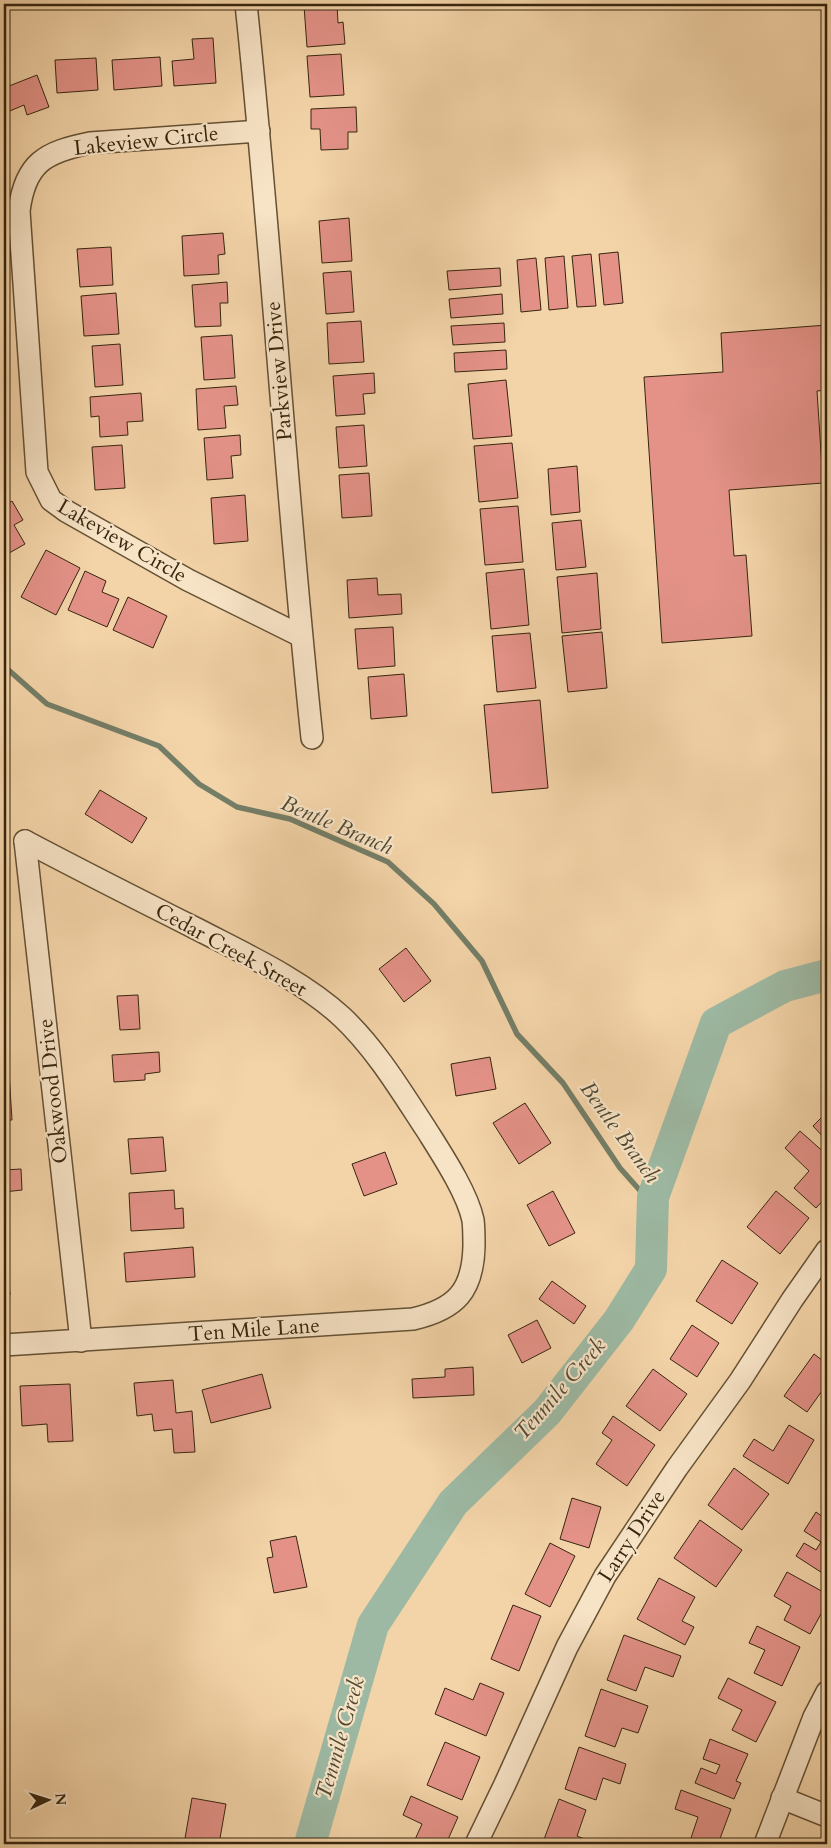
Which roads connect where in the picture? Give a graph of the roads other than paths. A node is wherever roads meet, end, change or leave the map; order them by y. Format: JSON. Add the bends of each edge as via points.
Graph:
{"nodes":[{"id":1,"x":246,"y":4,"type":"edge"},
{"id":2,"x":259,"y":131,"type":"junction"},
{"id":3,"x":301,"y":636,"type":"junction"},
{"id":4,"x":312,"y":738,"type":"dead end"},
{"id":5,"x":25,"y":841,"type":"joint"},
{"id":6,"x":827,"y":1250,"type":"edge"},
{"id":7,"x":474,"y":1261,"type":"joint"},
{"id":8,"x":81,"y":1341,"type":"junction"},
{"id":9,"x":4,"y":1345,"type":"edge"},
{"id":10,"x":827,"y":1692,"type":"edge"},
{"id":11,"x":782,"y":1798,"type":"junction"},
{"id":12,"x":827,"y":1816,"type":"edge"},
{"id":13,"x":476,"y":1844,"type":"edge"},
{"id":14,"x":765,"y":1844,"type":"edge"}],
"edges":[{"from":1,"to":2,"type":"street","name":"Parkview Drive"},
{"from":2,"to":3,"type":"street","name":"Parkview Drive"},
{"from":2,"to":3,"type":"street","name":"Lakeview Circle","via":[[90,143],[52,154],[28,176],[21,192],[19,211],[37,472],[51,500],[66,511],[188,580]]},
{"from":3,"to":4,"type":"street","name":"Parkview Drive"},
{"from":5,"to":7,"type":"street","name":"Cedar Creek Street","via":[[252,957],[293,981],[342,1017],[399,1088],[443,1155],[473,1220]]},
{"from":5,"to":8,"type":"street","name":"Oakwood Drive"},
{"from":6,"to":13,"type":"street","name":"Larry Drive","via":[[605,1576],[567,1647]]},
{"from":7,"to":8,"type":"street","name":"Ten Mile Lane","via":[[466,1287],[453,1302],[434,1314],[413,1319]]},
{"from":8,"to":9,"type":"street","name":"Ten Mile Lane"},
{"from":10,"to":11,"type":"street"},
{"from":11,"to":12,"type":"street"},
{"from":11,"to":14,"type":"street"}]}
